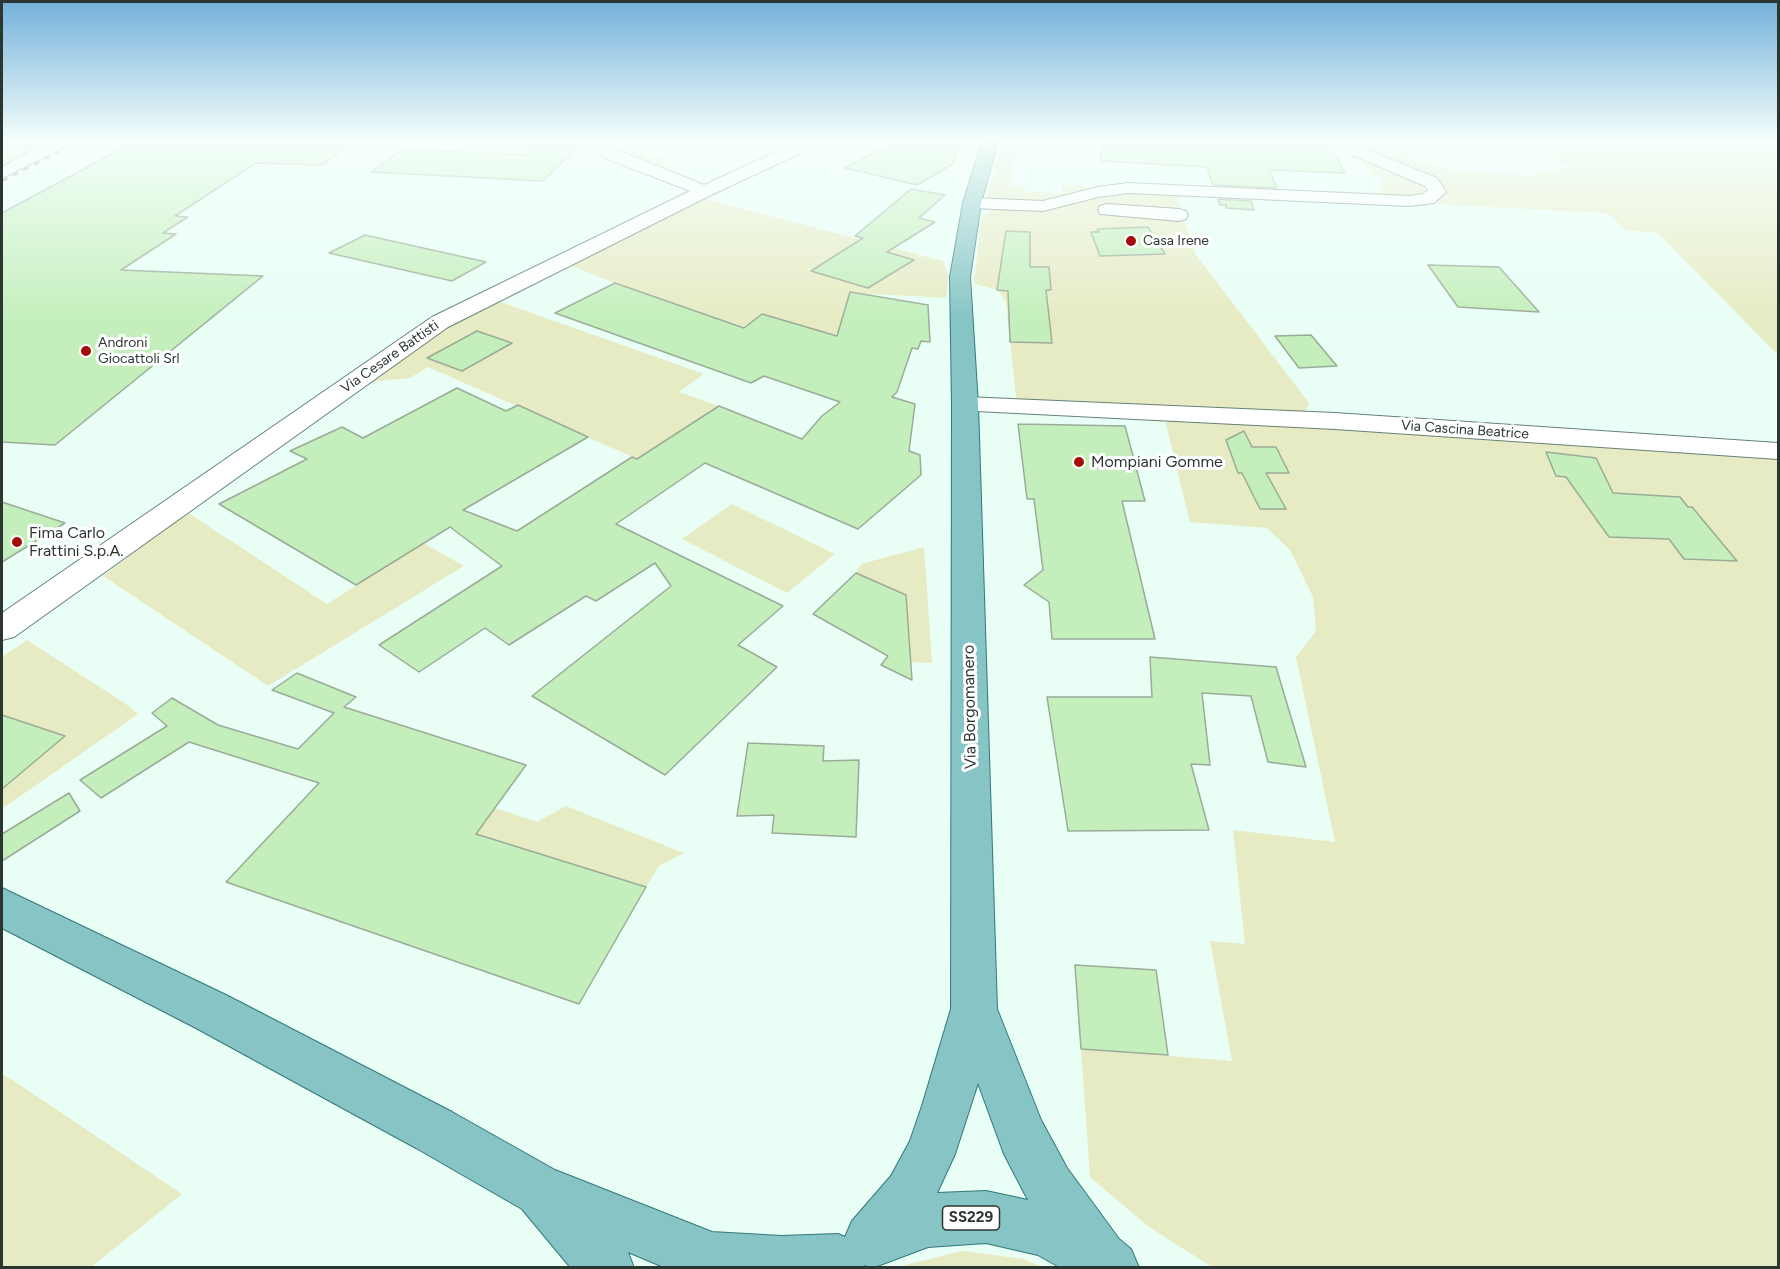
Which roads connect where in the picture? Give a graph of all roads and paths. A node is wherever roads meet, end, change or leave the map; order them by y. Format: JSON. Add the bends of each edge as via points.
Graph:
{"nodes":[{"id":1,"x":684,"y":201,"type":"edge"},
{"id":2,"x":1011,"y":201,"type":"edge"},
{"id":3,"x":1063,"y":201,"type":"edge"},
{"id":4,"x":972,"y":203,"type":"joint"},
{"id":5,"x":1007,"y":204,"type":"junction"},
{"id":6,"x":1043,"y":206,"type":"junction"},
{"id":7,"x":1179,"y":215,"type":"dead end"},
{"id":8,"x":965,"y":405,"type":"junction"},
{"id":9,"x":1779,"y":451,"type":"edge"},
{"id":10,"x":2,"y":628,"type":"edge"},
{"id":11,"x":2,"y":908,"type":"edge"},
{"id":12,"x":974,"y":1009,"type":"junction"},
{"id":13,"x":539,"y":1190,"type":"junction"},
{"id":14,"x":847,"y":1256,"type":"edge"},
{"id":15,"x":1107,"y":1264,"type":"edge"},
{"id":16,"x":607,"y":1268,"type":"edge"}],
"edges":[{"from":1,"to":10,"type":"street","name":"Via Cesare Battisti","via":[[440,322]]},
{"from":2,"to":5,"type":"street"},
{"from":3,"to":6,"type":"street"},
{"from":4,"to":5,"type":"street"},
{"from":4,"to":8,"type":"main road","name":"Via Borgomanero","number":"SS229","via":[[960,277]]},
{"from":5,"to":6,"type":"street"},
{"from":6,"to":7,"type":"street"},
{"from":8,"to":9,"type":"street","name":"Via Cascina Beatrice","via":[[1335,421]]},
{"from":8,"to":12,"type":"main road","name":"Via Borgomanero","number":"SS229"},
{"from":11,"to":13,"type":"main road","via":[[212,1012]]},
{"from":12,"to":14,"type":"main road","name":"Via Borgomanero","number":"SS229","via":[[930,1154],[909,1194]]},
{"from":12,"to":15,"type":"main road","name":"Via Borgomanero","number":"SS229","via":[[1022,1137],[1049,1186]]},
{"from":13,"to":14,"type":"main road","via":[[712,1259],[781,1263]]},
{"from":13,"to":16,"type":"main road"},
{"from":14,"to":15,"type":"main road","number":"SS229","via":[[928,1220],[986,1217],[1045,1230]]}]}
